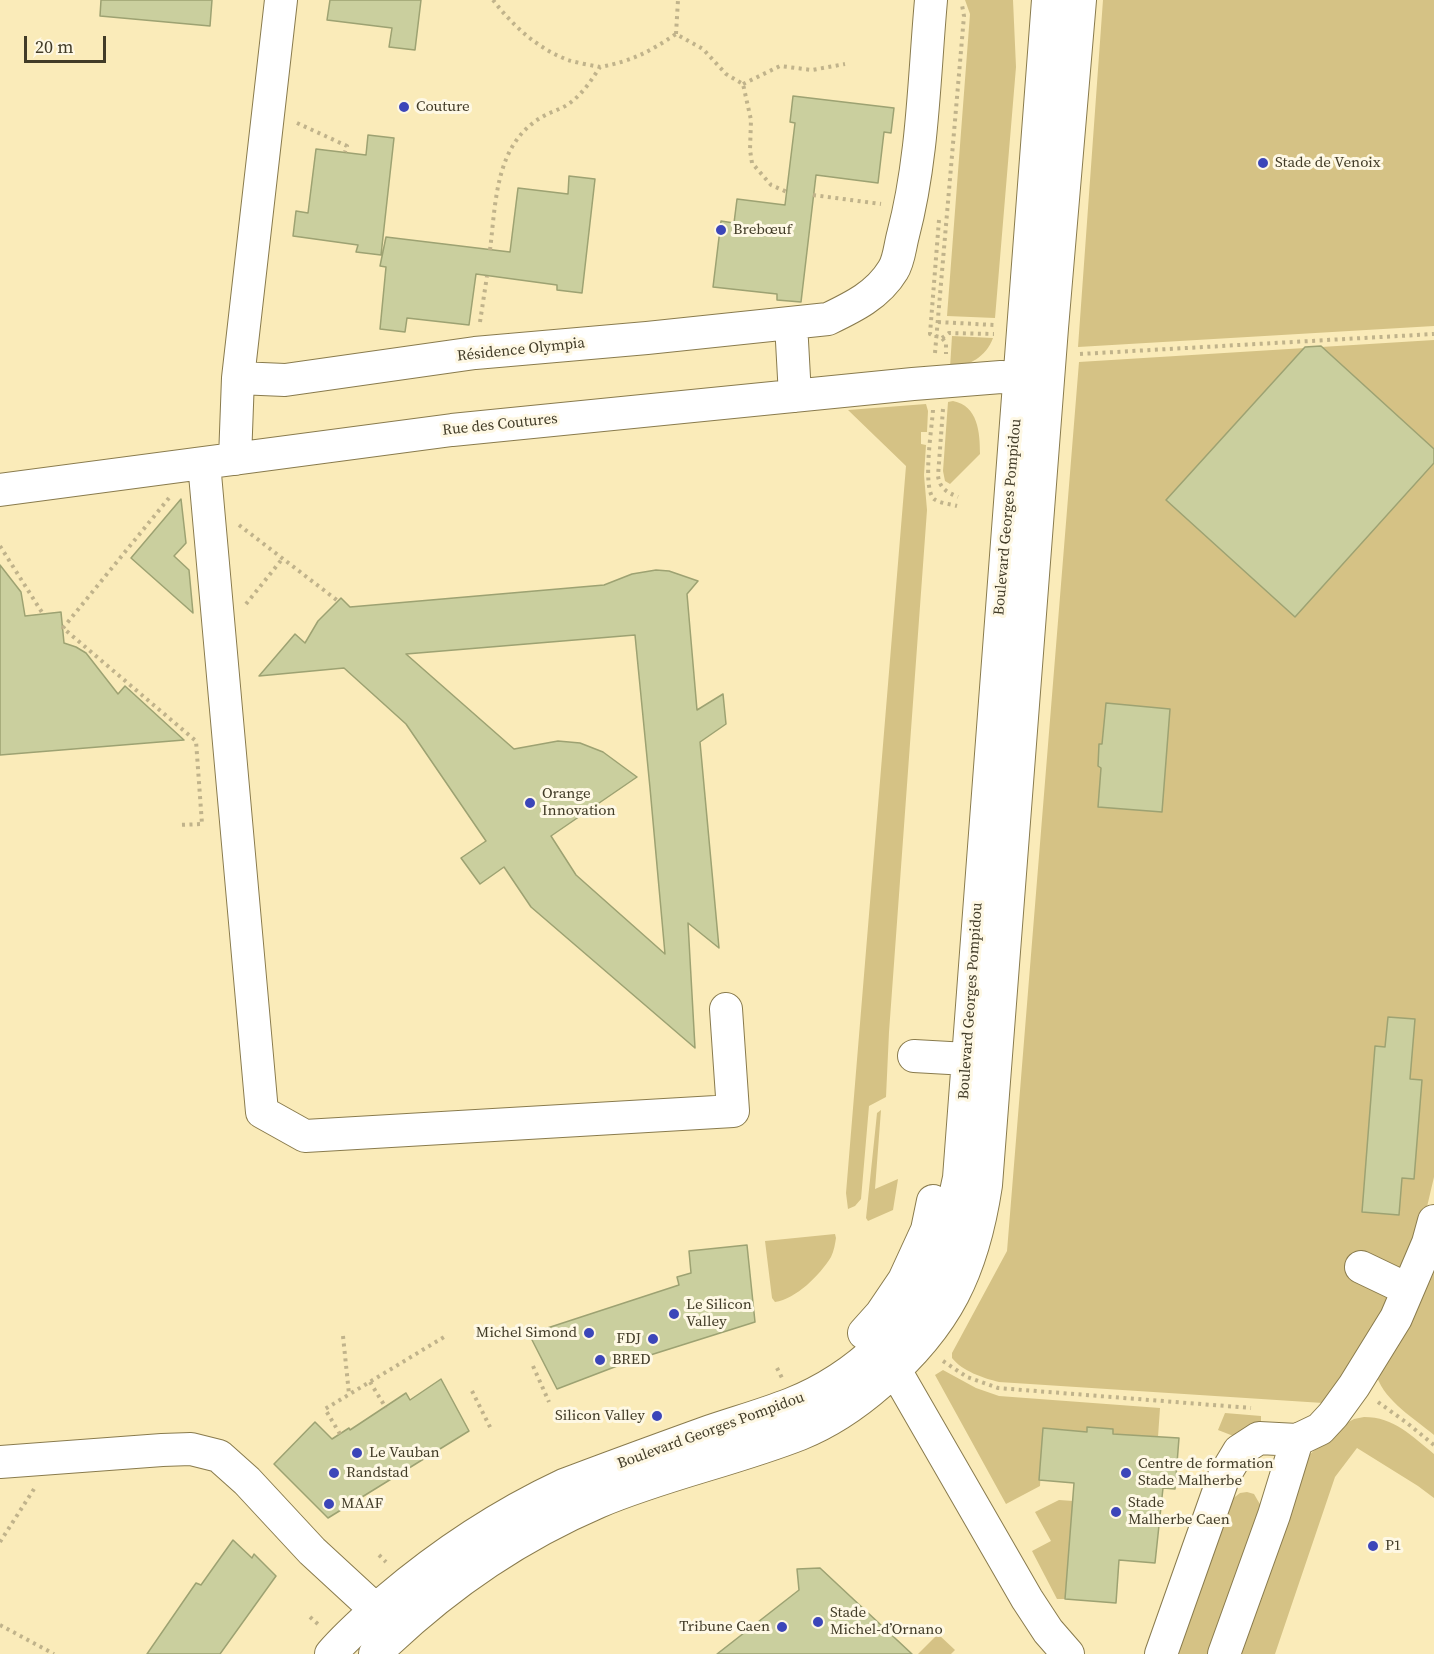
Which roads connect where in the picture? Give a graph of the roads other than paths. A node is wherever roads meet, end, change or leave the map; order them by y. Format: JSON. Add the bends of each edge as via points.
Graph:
{"nodes":[{"id":1,"x":280,"y":0,"type":"edge"},
{"id":2,"x":931,"y":0,"type":"edge"},
{"id":3,"x":1031,"y":0,"type":"edge"},
{"id":4,"x":1048,"y":0,"type":"edge"},
{"id":5,"x":1080,"y":0,"type":"edge"},
{"id":6,"x":791,"y":323,"type":"junction"},
{"id":7,"x":238,"y":378,"type":"junction"},
{"id":8,"x":1023,"y":378,"type":"junction"},
{"id":9,"x":795,"y":396,"type":"junction"},
{"id":10,"x":235,"y":459,"type":"junction"},
{"id":11,"x":204,"y":463,"type":"junction"},
{"id":12,"x":0,"y":490,"type":"edge"},
{"id":13,"x":726,"y":1009,"type":"dead end"},
{"id":14,"x":914,"y":1056,"type":"dead end"},
{"id":15,"x":957,"y":1059,"type":"junction"},
{"id":16,"x":1434,"y":1221,"type":"edge"},
{"id":17,"x":1361,"y":1267,"type":"dead end"},
{"id":18,"x":1407,"y":1289,"type":"junction"},
{"id":19,"x":878,"y":1352,"type":"junction"},
{"id":20,"x":1297,"y":1440,"type":"junction"},
{"id":21,"x":0,"y":1462,"type":"edge"},
{"id":22,"x":370,"y":1604,"type":"junction"},
{"id":23,"x":320,"y":1645,"type":"edge"},
{"id":24,"x":375,"y":1654,"type":"edge"},
{"id":25,"x":1068,"y":1654,"type":"edge"},
{"id":26,"x":1161,"y":1654,"type":"edge"},
{"id":27,"x":1224,"y":1654,"type":"edge"}],
"edges":[{"from":1,"to":7,"type":"street"},
{"from":2,"to":6,"type":"street","name":"Résidence Olympia","via":[[910,208],[894,268],[870,296],[851,308],[828,319]]},
{"from":3,"to":8,"type":"street","name":"Boulevard Georges Pompidou"},
{"from":4,"to":8,"type":"street","name":"Boulevard Georges Pompidou"},
{"from":5,"to":8,"type":"street"},
{"from":6,"to":7,"type":"street","name":"Résidence Olympia","via":[[475,354],[285,380]]},
{"from":6,"to":9,"type":"street"},
{"from":7,"to":10,"type":"street"},
{"from":8,"to":9,"type":"street","name":"Rue des Coutures"},
{"from":8,"to":15,"type":"street","name":"Boulevard Georges Pompidou"},
{"from":8,"to":19,"type":"street","via":[[986,1185],[981,1224],[957,1287],[920,1345]]},
{"from":9,"to":10,"type":"street","name":"Rue des Coutures","via":[[452,430]]},
{"from":10,"to":11,"type":"street","name":"Rue des Coutures"},
{"from":11,"to":12,"type":"street","name":"Rue des Coutures"},
{"from":11,"to":13,"type":"street","via":[[262,1112],[305,1136],[733,1111]]},
{"from":14,"to":15,"type":"street"},
{"from":15,"to":19,"type":"street","name":"Boulevard Georges Pompidou","via":[[927,1230],[904,1280],[881,1314]]},
{"from":16,"to":18,"type":"street"},
{"from":17,"to":18,"type":"street"},
{"from":18,"to":20,"type":"street","via":[[1396,1317],[1333,1415],[1320,1429]]},
{"from":19,"to":22,"type":"street","name":"Boulevard Georges Pompidou","via":[[830,1361],[786,1388],[699,1415],[543,1473],[454,1524],[419,1550]]},
{"from":19,"to":24,"type":"street","via":[[850,1408],[802,1433],[621,1494],[520,1540],[461,1579]]},
{"from":19,"to":25,"type":"street","via":[[1027,1599]]},
{"from":20,"to":26,"type":"street","via":[[1259,1438],[1239,1451],[1224,1476]]},
{"from":20,"to":27,"type":"street"},
{"from":21,"to":22,"type":"street","via":[[191,1449],[219,1456]]},
{"from":22,"to":23,"type":"street","name":"Boulevard Georges Pompidou"}]}
